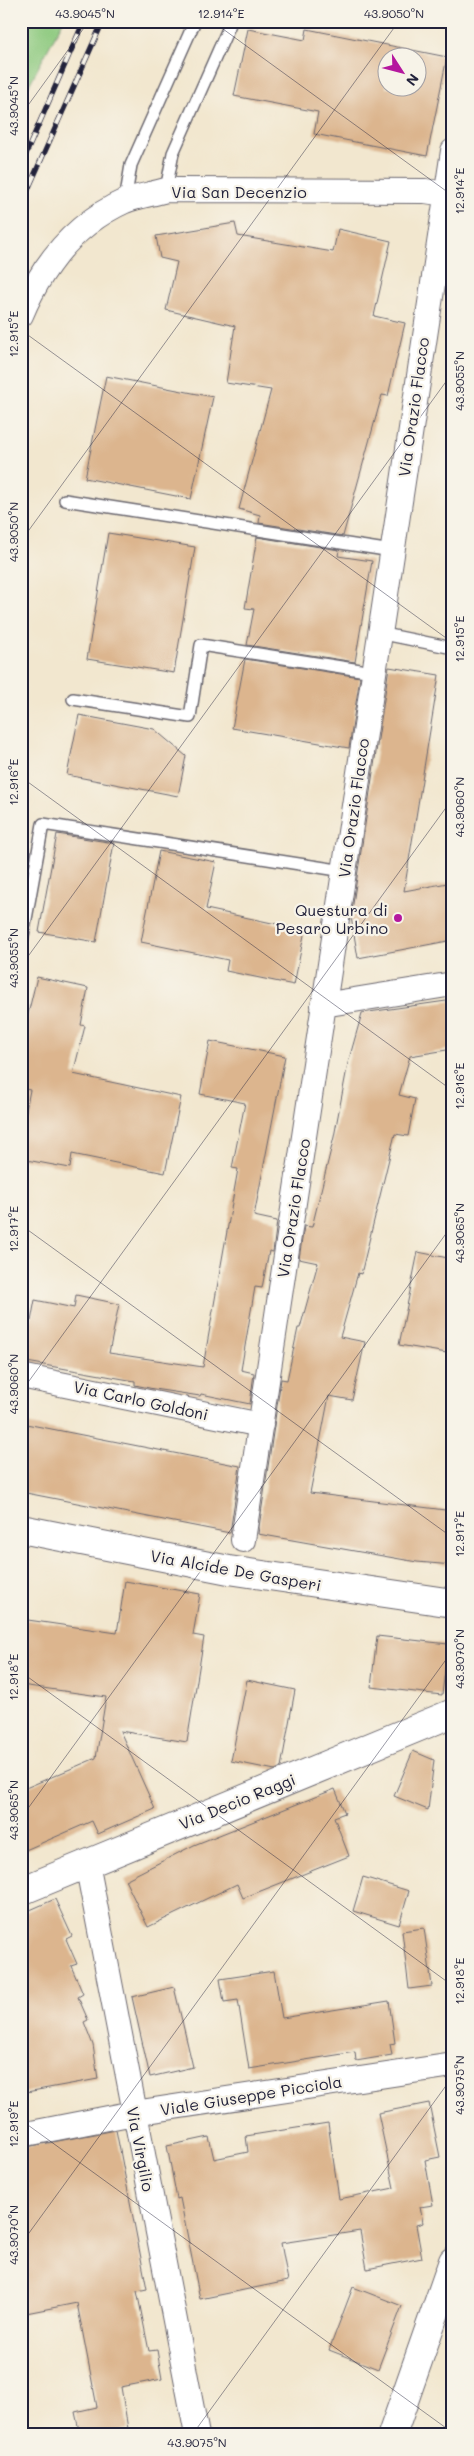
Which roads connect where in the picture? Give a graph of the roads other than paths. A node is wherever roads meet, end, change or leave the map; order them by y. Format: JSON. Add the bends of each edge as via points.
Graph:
{"nodes":[{"id":1,"x":195,"y":21,"type":"edge"},
{"id":2,"x":231,"y":22,"type":"edge"},
{"id":3,"x":453,"y":151,"type":"edge"},
{"id":4,"x":166,"y":190,"type":"junction"},
{"id":5,"x":449,"y":194,"type":"edge"},
{"id":6,"x":126,"y":201,"type":"junction"},
{"id":7,"x":21,"y":315,"type":"edge"},
{"id":8,"x":65,"y":500,"type":"dead end"},
{"id":9,"x":392,"y":551,"type":"junction"},
{"id":10,"x":379,"y":633,"type":"junction"},
{"id":11,"x":453,"y":648,"type":"edge"},
{"id":12,"x":373,"y":672,"type":"junction"},
{"id":13,"x":73,"y":699,"type":"dead end"},
{"id":14,"x":344,"y":871,"type":"junction"},
{"id":15,"x":21,"y":947,"type":"edge"},
{"id":16,"x":453,"y":984,"type":"edge"},
{"id":17,"x":323,"y":1005,"type":"junction"},
{"id":18,"x":21,"y":1376,"type":"edge"},
{"id":19,"x":260,"y":1425,"type":"junction"},
{"id":20,"x":21,"y":1529,"type":"edge"},
{"id":21,"x":243,"y":1540,"type":"dead end"},
{"id":22,"x":453,"y":1603,"type":"edge"},
{"id":23,"x":453,"y":1713,"type":"edge"},
{"id":24,"x":87,"y":1862,"type":"junction"},
{"id":25,"x":21,"y":1891,"type":"edge"},
{"id":26,"x":453,"y":2065,"type":"edge"},
{"id":27,"x":134,"y":2113,"type":"junction"},
{"id":28,"x":21,"y":2135,"type":"edge"},
{"id":29,"x":453,"y":2261,"type":"edge"},
{"id":30,"x":197,"y":2435,"type":"edge"},
{"id":31,"x":392,"y":2435,"type":"edge"}],
"edges":[{"from":1,"to":6,"type":"lane","via":[[131,165]]},
{"from":2,"to":4,"type":"lane","via":[[173,153]]},
{"from":3,"to":5,"type":"street","name":"Via Orazio Flacco"},
{"from":4,"to":5,"type":"street","name":"Via San Decenzio","via":[[425,191]]},
{"from":4,"to":6,"type":"street","name":"Via San Decenzio"},
{"from":5,"to":9,"type":"street","name":"Via Orazio Flacco"},
{"from":6,"to":7,"type":"street","name":"Via San Decenzio","via":[[84,226],[53,256]]},
{"from":8,"to":9,"type":"lane"},
{"from":9,"to":10,"type":"street","name":"Via Orazio Flacco"},
{"from":10,"to":11,"type":"lane"},
{"from":10,"to":12,"type":"street","name":"Via Orazio Flacco"},
{"from":12,"to":13,"type":"lane","via":[[202,645],[190,717]]},
{"from":12,"to":14,"type":"street","name":"Via Orazio Flacco"},
{"from":14,"to":15,"type":"lane","via":[[43,824]]},
{"from":14,"to":17,"type":"street","name":"Via Orazio Flacco"},
{"from":16,"to":17,"type":"street"},
{"from":17,"to":19,"type":"street","name":"Via Orazio Flacco"},
{"from":18,"to":19,"type":"street","name":"Via Carlo Goldoni"},
{"from":19,"to":21,"type":"street","name":"Via Orazio Flacco"},
{"from":20,"to":22,"type":"street","name":"Via Alcide De Gasperi","via":[[229,1570]]},
{"from":23,"to":24,"type":"street","name":"Via Decio Raggi"},
{"from":24,"to":25,"type":"street","name":"Via Decio Raggi"},
{"from":24,"to":27,"type":"street","name":"Via Virgilio"},
{"from":26,"to":27,"type":"street","name":"Viale Giuseppe Picciola"},
{"from":27,"to":28,"type":"street","name":"Viale Giuseppe Picciola"},
{"from":27,"to":30,"type":"street","name":"Via Virgilio"},
{"from":29,"to":31,"type":"street"}]}
